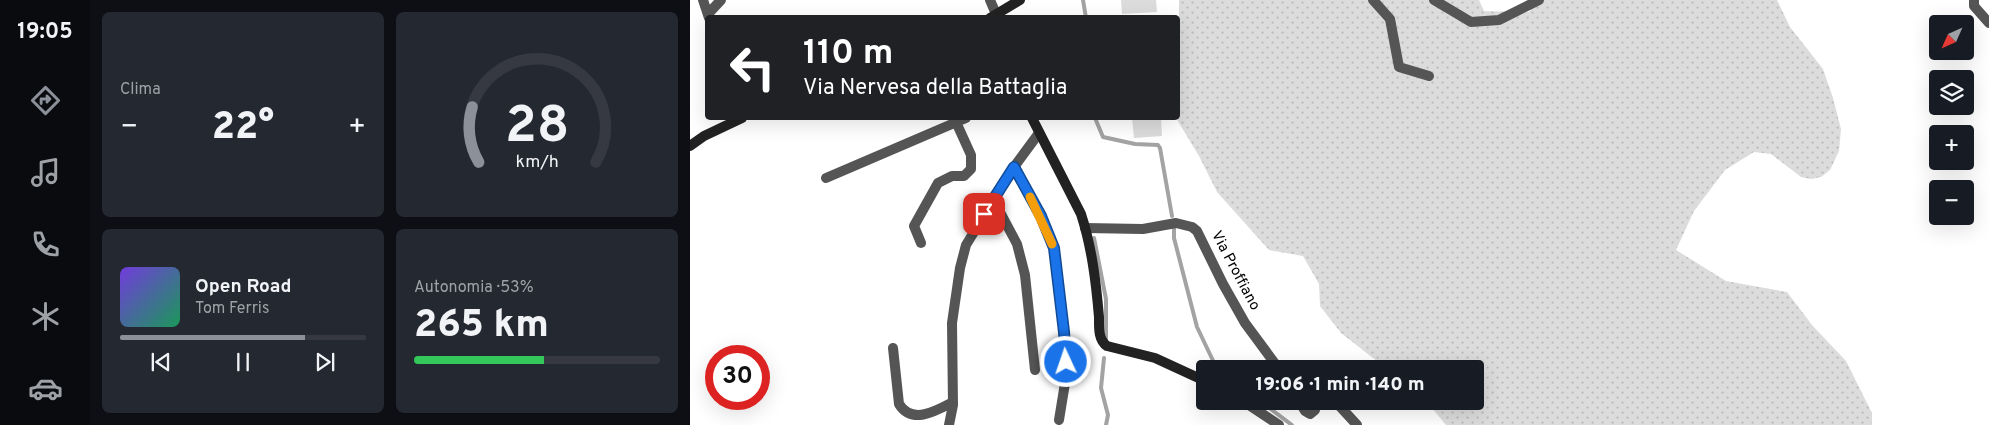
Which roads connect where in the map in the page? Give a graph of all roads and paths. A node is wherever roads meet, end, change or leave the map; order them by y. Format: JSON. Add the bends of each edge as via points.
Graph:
{"nodes":[{"id":1,"x":702,"y":0,"type":"edge"},
{"id":2,"x":721,"y":0,"type":"edge"},
{"id":3,"x":990,"y":0,"type":"edge"},
{"id":4,"x":1020,"y":0,"type":"edge"},
{"id":5,"x":1373,"y":0,"type":"edge"},
{"id":6,"x":1434,"y":0,"type":"edge"},
{"id":7,"x":1539,"y":0,"type":"edge"},
{"id":8,"x":1974,"y":0,"type":"edge"},
{"id":9,"x":709,"y":15,"type":"edge"},
{"id":10,"x":710,"y":15,"type":"edge"},
{"id":11,"x":993,"y":15,"type":"edge"},
{"id":12,"x":995,"y":15,"type":"edge"},
{"id":13,"x":1989,"y":23,"type":"edge"},
{"id":14,"x":1429,"y":76,"type":"dead end"},
{"id":15,"x":738,"y":120,"type":"edge"},
{"id":16,"x":961,"y":120,"type":"edge"},
{"id":17,"x":1033,"y":120,"type":"edge"},
{"id":18,"x":956,"y":122,"type":"junction"},
{"id":19,"x":1039,"y":133,"type":"junction"},
{"id":20,"x":690,"y":146,"type":"edge"},
{"id":21,"x":1014,"y":167,"type":"junction"},
{"id":22,"x":826,"y":178,"type":"dead end"},
{"id":23,"x":993,"y":199,"type":"junction"},
{"id":24,"x":1086,"y":228,"type":"junction"},
{"id":25,"x":920,"y":243,"type":"dead end"},
{"id":26,"x":893,"y":348,"type":"dead end"},
{"id":27,"x":1272,"y":360,"type":"edge"},
{"id":28,"x":1035,"y":370,"type":"dead end"},
{"id":29,"x":1196,"y":377,"type":"edge"},
{"id":30,"x":953,"y":402,"type":"junction"},
{"id":31,"x":1256,"y":410,"type":"edge"},
{"id":32,"x":1304,"y":410,"type":"edge"},
{"id":33,"x":1315,"y":410,"type":"edge"},
{"id":34,"x":1344,"y":410,"type":"edge"},
{"id":35,"x":1059,"y":420,"type":"dead end"},
{"id":36,"x":949,"y":425,"type":"edge"},
{"id":37,"x":1279,"y":425,"type":"edge"},
{"id":38,"x":1357,"y":425,"type":"edge"}],
"edges":[{"from":1,"to":9,"type":"street"},
{"from":2,"to":10,"type":"street"},
{"from":3,"to":11,"type":"street"},
{"from":4,"to":12,"type":"street"},
{"from":5,"to":14,"type":"street","via":[[1390,19],[1399,67]]},
{"from":6,"to":7,"type":"street","via":[[1471,22],[1500,20]]},
{"from":8,"to":13,"type":"street","via":[[1974,6]]},
{"from":15,"to":20,"type":"street"},
{"from":16,"to":18,"type":"street"},
{"from":17,"to":19,"type":"street"},
{"from":18,"to":22,"type":"street"},
{"from":18,"to":25,"type":"street","via":[[971,155],[971,169],[964,176],[952,176],[938,183],[914,226]]},
{"from":19,"to":21,"type":"street"},
{"from":19,"to":24,"type":"street"},
{"from":21,"to":23,"type":"street"},
{"from":21,"to":35,"type":"street","via":[[1041,216],[1054,248],[1066,377]]},
{"from":23,"to":28,"type":"street","via":[[1017,244],[1025,276]]},
{"from":23,"to":30,"type":"street","via":[[966,245],[960,268],[952,323]]},
{"from":24,"to":27,"type":"street","name":"Via Proffiano","via":[[1143,228],[1176,223],[1192,227],[1245,323]]},
{"from":24,"to":29,"type":"street","via":[[1096,278],[1100,335],[1104,344],[1155,358]]},
{"from":26,"to":30,"type":"street","via":[[899,404],[903,410],[918,416]]},
{"from":30,"to":36,"type":"street"},
{"from":31,"to":37,"type":"street"},
{"from":32,"to":33,"type":"street","via":[[1310,414]]},
{"from":34,"to":38,"type":"street"}]}
